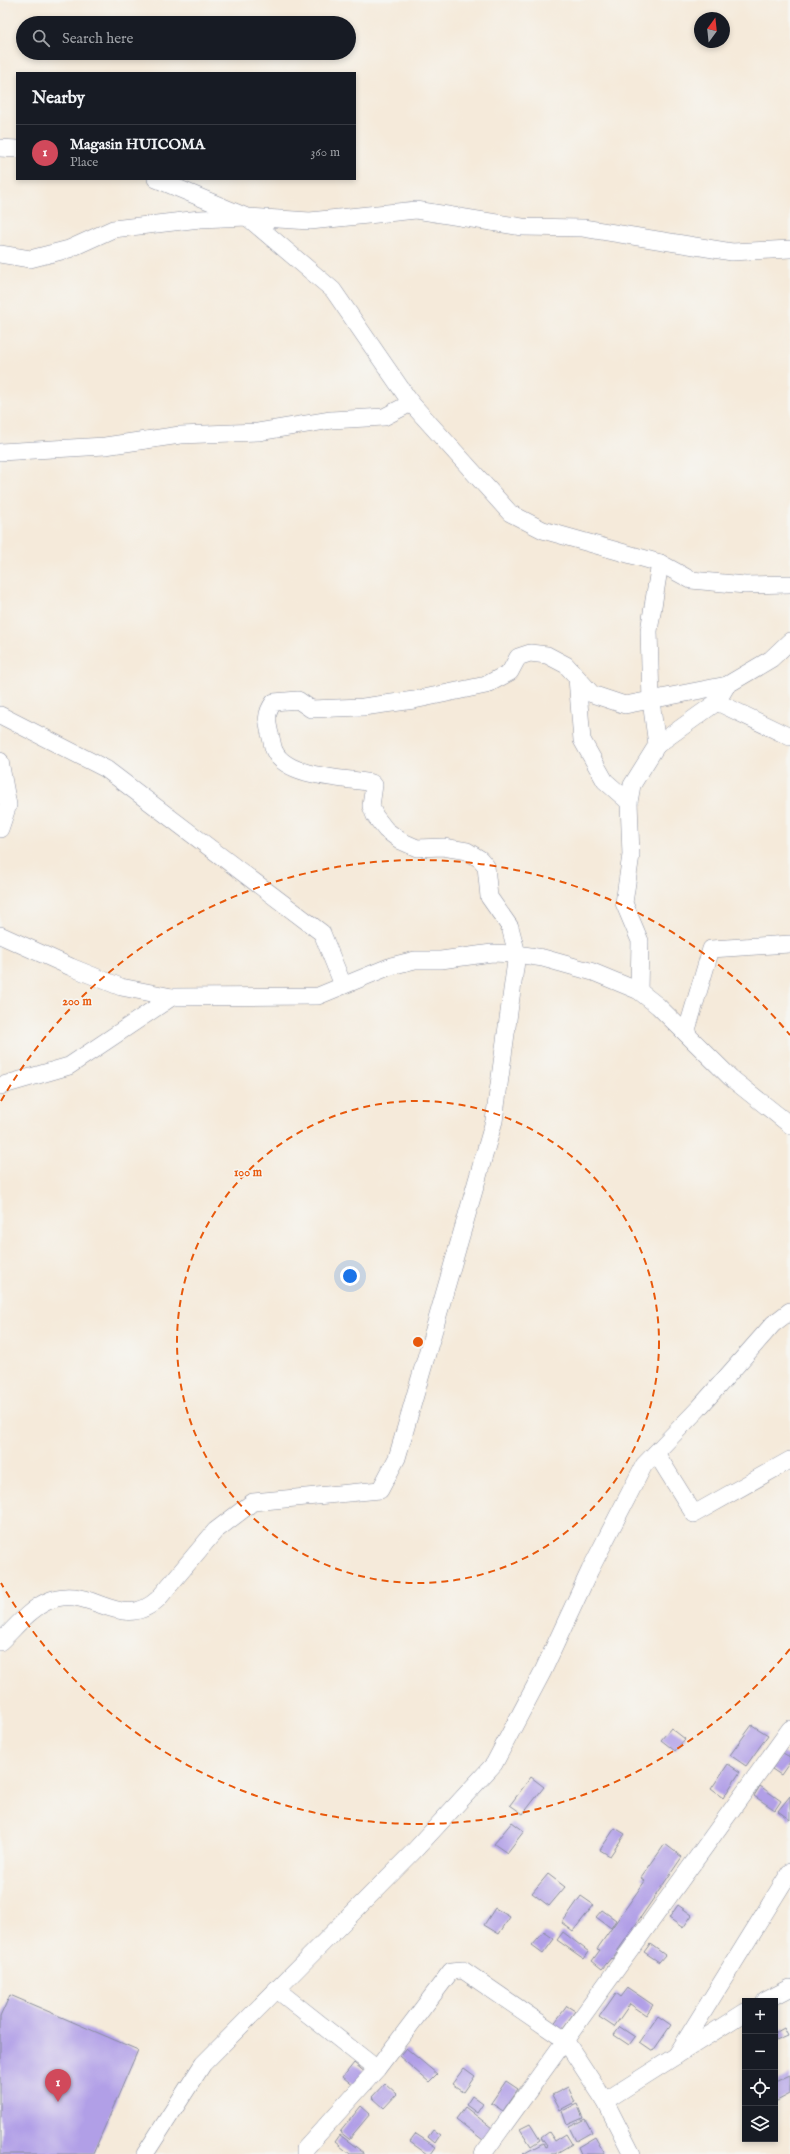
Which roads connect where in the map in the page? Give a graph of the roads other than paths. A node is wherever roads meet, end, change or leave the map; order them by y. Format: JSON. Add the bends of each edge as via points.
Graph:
{"nodes":[{"id":1,"x":0,"y":148,"type":"edge"},
{"id":2,"x":16,"y":149,"type":"edge"},
{"id":3,"x":158,"y":180,"type":"edge"},
{"id":4,"x":247,"y":217,"type":"junction"},
{"id":5,"x":790,"y":249,"type":"edge"},
{"id":6,"x":0,"y":254,"type":"edge"},
{"id":7,"x":411,"y":403,"type":"junction"},
{"id":8,"x":0,"y":452,"type":"edge"},
{"id":9,"x":660,"y":562,"type":"junction"},
{"id":10,"x":790,"y":584,"type":"edge"},
{"id":11,"x":790,"y":640,"type":"edge"},
{"id":12,"x":577,"y":678,"type":"junction"},
{"id":13,"x":727,"y":685,"type":"junction"},
{"id":14,"x":651,"y":701,"type":"junction"},
{"id":15,"x":717,"y":702,"type":"junction"},
{"id":16,"x":0,"y":715,"type":"edge"},
{"id":17,"x":790,"y":737,"type":"edge"},
{"id":18,"x":657,"y":745,"type":"junction"},
{"id":19,"x":0,"y":761,"type":"edge"},
{"id":20,"x":629,"y":802,"type":"junction"},
{"id":21,"x":0,"y":829,"type":"edge"},
{"id":22,"x":0,"y":935,"type":"edge"},
{"id":23,"x":790,"y":944,"type":"edge"},
{"id":24,"x":517,"y":954,"type":"junction"},
{"id":25,"x":343,"y":985,"type":"junction"},
{"id":26,"x":639,"y":991,"type":"junction"},
{"id":27,"x":172,"y":997,"type":"junction"},
{"id":28,"x":686,"y":1033,"type":"junction"},
{"id":29,"x":0,"y":1086,"type":"edge"},
{"id":30,"x":790,"y":1125,"type":"edge"},
{"id":31,"x":790,"y":1311,"type":"edge"},
{"id":32,"x":656,"y":1453,"type":"junction"},
{"id":33,"x":790,"y":1460,"type":"edge"},
{"id":34,"x":0,"y":1642,"type":"edge"},
{"id":35,"x":790,"y":1729,"type":"edge"},
{"id":36,"x":790,"y":1872,"type":"edge"},
{"id":37,"x":790,"y":1988,"type":"edge"},
{"id":38,"x":276,"y":1989,"type":"junction"},
{"id":39,"x":770,"y":1998,"type":"edge"},
{"id":40,"x":742,"y":2014,"type":"edge"},
{"id":41,"x":565,"y":2040,"type":"junction"},
{"id":42,"x":676,"y":2056,"type":"junction"},
{"id":43,"x":377,"y":2069,"type":"junction"},
{"id":44,"x":605,"y":2101,"type":"junction"},
{"id":45,"x":145,"y":2154,"type":"edge"},
{"id":46,"x":305,"y":2154,"type":"edge"},
{"id":47,"x":483,"y":2154,"type":"edge"},
{"id":48,"x":632,"y":2154,"type":"edge"}],
"edges":[{"from":1,"to":2,"type":"street"},
{"from":3,"to":4,"type":"street"},
{"from":4,"to":5,"type":"street","via":[[310,221],[416,210],[522,227],[583,228],[732,252]]},
{"from":4,"to":6,"type":"street","via":[[200,219],[113,229],[69,249],[30,259]]},
{"from":4,"to":7,"type":"street","via":[[333,290]]},
{"from":7,"to":8,"type":"street","via":[[384,417],[331,420],[258,432],[180,435],[105,446]]},
{"from":7,"to":9,"type":"street","via":[[510,513],[543,530]]},
{"from":9,"to":10,"type":"street","via":[[692,580]]},
{"from":9,"to":14,"type":"street","via":[[649,631]]},
{"from":11,"to":13,"type":"street","via":[[771,659]]},
{"from":12,"to":14,"type":"street","via":[[592,694],[625,705]]},
{"from":12,"to":20,"type":"street","via":[[582,740],[605,781]]},
{"from":12,"to":24,"type":"street","via":[[566,665],[547,655],[530,653],[518,657],[510,672],[486,685],[414,700],[362,707],[311,709],[298,700],[284,700],[274,702],[266,718],[275,753],[286,763],[316,775],[372,783],[374,786],[371,806],[375,816],[386,830],[401,841],[417,848],[443,847],[467,851],[480,859],[486,866],[488,897],[510,927]]},
{"from":13,"to":14,"type":"street"},
{"from":13,"to":15,"type":"street"},
{"from":14,"to":18,"type":"street"},
{"from":15,"to":17,"type":"street"},
{"from":15,"to":18,"type":"street"},
{"from":16,"to":25,"type":"street","via":[[106,769],[316,928],[322,933]]},
{"from":18,"to":20,"type":"street","via":[[632,785]]},
{"from":19,"to":21,"type":"street","via":[[8,805]]},
{"from":20,"to":26,"type":"street","via":[[631,854],[624,903],[640,941]]},
{"from":22,"to":27,"type":"street","via":[[121,986]]},
{"from":23,"to":28,"type":"street","via":[[711,949]]},
{"from":24,"to":25,"type":"street","via":[[492,953],[441,960],[415,960]]},
{"from":24,"to":26,"type":"street","via":[[543,958],[593,972]]},
{"from":24,"to":34,"type":"street","via":[[494,1121],[397,1458],[380,1490],[253,1502],[215,1531],[158,1600],[148,1608],[134,1613],[121,1612],[84,1598],[58,1598],[36,1609]]},
{"from":25,"to":27,"type":"street","via":[[318,996]]},
{"from":26,"to":28,"type":"street"},
{"from":27,"to":29,"type":"street","via":[[69,1066]]},
{"from":28,"to":30,"type":"street","via":[[731,1078]]},
{"from":31,"to":32,"type":"street","via":[[773,1324]]},
{"from":32,"to":33,"type":"street","via":[[694,1514]]},
{"from":32,"to":38,"type":"street","via":[[644,1465],[494,1764],[414,1851]]},
{"from":35,"to":41,"type":"street"},
{"from":36,"to":42,"type":"street"},
{"from":37,"to":39,"type":"street"},
{"from":38,"to":43,"type":"street"},
{"from":38,"to":45,"type":"street","via":[[203,2064]]},
{"from":40,"to":42,"type":"street"},
{"from":41,"to":43,"type":"street","via":[[463,1970],[452,1971]]},
{"from":41,"to":44,"type":"street"},
{"from":41,"to":47,"type":"street"},
{"from":42,"to":44,"type":"street"},
{"from":43,"to":46,"type":"street","via":[[305,2149]]},
{"from":44,"to":48,"type":"street"}]}
